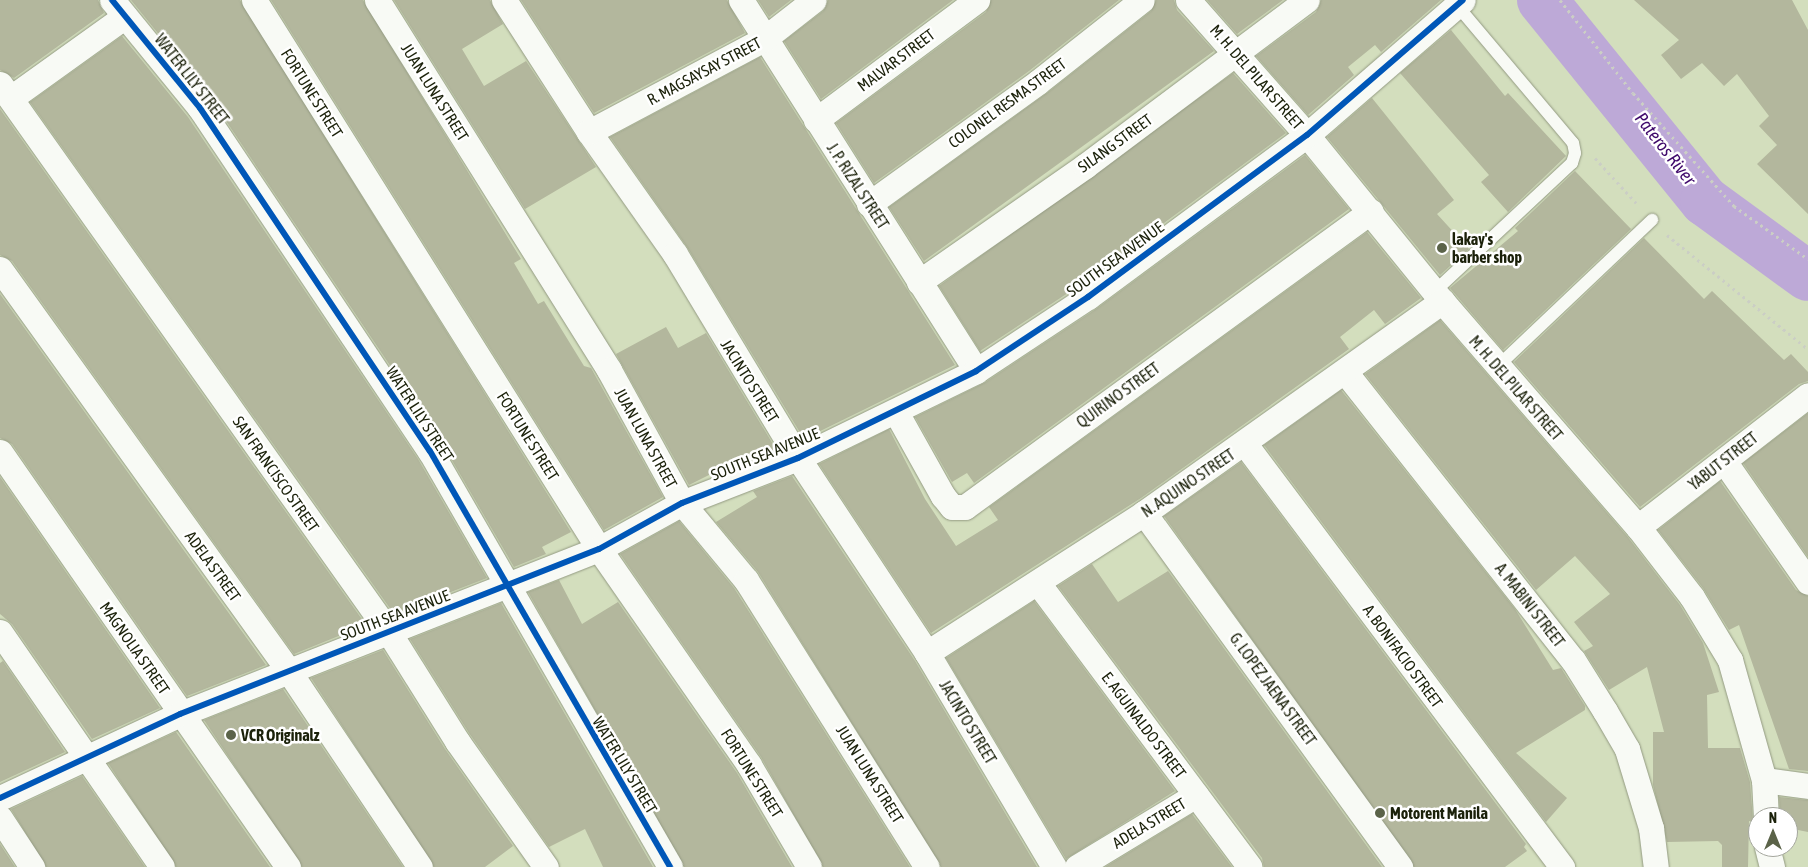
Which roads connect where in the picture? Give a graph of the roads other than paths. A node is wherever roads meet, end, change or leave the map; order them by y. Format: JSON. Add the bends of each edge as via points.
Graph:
{"nodes":[{"id":1,"x":254,"y":0,"type":"edge"},
{"id":2,"x":377,"y":0,"type":"edge"},
{"id":3,"x":504,"y":0,"type":"edge"},
{"id":4,"x":741,"y":0,"type":"edge"},
{"id":5,"x":814,"y":0,"type":"edge"},
{"id":6,"x":977,"y":0,"type":"edge"},
{"id":7,"x":1142,"y":0,"type":"edge"},
{"id":8,"x":1188,"y":0,"type":"edge"},
{"id":9,"x":1307,"y":0,"type":"edge"},
{"id":10,"x":1458,"y":2,"type":"edge"},
{"id":11,"x":119,"y":8,"type":"edge"},
{"id":12,"x":764,"y":39,"type":"junction"},
{"id":13,"x":1237,"y":53,"type":"junction"},
{"id":14,"x":5,"y":91,"type":"edge"},
{"id":15,"x":816,"y":120,"type":"junction"},
{"id":16,"x":589,"y":132,"type":"junction"},
{"id":17,"x":1307,"y":135,"type":"junction"},
{"id":18,"x":870,"y":204,"type":"junction"},
{"id":19,"x":1371,"y":211,"type":"junction"},
{"id":20,"x":1652,"y":220,"type":"road end"},
{"id":21,"x":0,"y":269,"type":"edge"},
{"id":22,"x":919,"y":282,"type":"junction"},
{"id":23,"x":1438,"y":296,"type":"junction"},
{"id":24,"x":1497,"y":367,"type":"junction"},
{"id":25,"x":976,"y":371,"type":"junction"},
{"id":26,"x":1346,"y":373,"type":"junction"},
{"id":27,"x":1808,"y":395,"type":"edge"},
{"id":28,"x":896,"y":412,"type":"junction"},
{"id":29,"x":1245,"y":444,"type":"junction"},
{"id":30,"x":0,"y":452,"type":"edge"},
{"id":31,"x":798,"y":458,"type":"junction"},
{"id":32,"x":1724,"y":461,"type":"junction"},
{"id":33,"x":682,"y":503,"type":"junction"},
{"id":34,"x":1144,"y":513,"type":"junction"},
{"id":35,"x":1638,"y":527,"type":"junction"},
{"id":36,"x":600,"y":549,"type":"junction"},
{"id":37,"x":1808,"y":582,"type":"edge"},
{"id":38,"x":1038,"y":583,"type":"junction"},
{"id":39,"x":506,"y":588,"type":"junction"},
{"id":40,"x":388,"y":631,"type":"junction"},
{"id":41,"x":0,"y":632,"type":"edge"},
{"id":42,"x":927,"y":653,"type":"junction"},
{"id":43,"x":288,"y":670,"type":"junction"},
{"id":44,"x":180,"y":714,"type":"junction"},
{"id":45,"x":87,"y":754,"type":"junction"},
{"id":46,"x":1764,"y":780,"type":"junction"},
{"id":47,"x":1808,"y":786,"type":"edge"},
{"id":48,"x":1196,"y":795,"type":"junction"},
{"id":49,"x":0,"y":798,"type":"edge"},
{"id":50,"x":1765,"y":807,"type":"edge"},
{"id":51,"x":0,"y":818,"type":"edge"},
{"id":52,"x":32,"y":867,"type":"edge"},
{"id":53,"x":162,"y":867,"type":"edge"},
{"id":54,"x":288,"y":867,"type":"edge"},
{"id":55,"x":420,"y":867,"type":"edge"},
{"id":56,"x":546,"y":867,"type":"edge"},
{"id":57,"x":670,"y":867,"type":"edge"},
{"id":58,"x":809,"y":867,"type":"edge"},
{"id":59,"x":927,"y":867,"type":"edge"},
{"id":60,"x":1054,"y":867,"type":"edge"},
{"id":61,"x":1077,"y":867,"type":"edge"},
{"id":62,"x":1250,"y":867,"type":"edge"},
{"id":63,"x":1400,"y":867,"type":"edge"},
{"id":64,"x":1562,"y":867,"type":"edge"},
{"id":65,"x":1656,"y":867,"type":"edge"}],
"edges":[{"from":1,"to":36,"type":"street","name":"FORTUNE STREET"},
{"from":2,"to":33,"type":"street","name":"JUAN LUNA STREET","via":[[609,370]]},
{"from":3,"to":16,"type":"street","name":"JACINTO STREET"},
{"from":4,"to":12,"type":"street","name":"J. P. RIZAL STREET"},
{"from":5,"to":12,"type":"street","name":"R. MAGSAYSAY STREET"},
{"from":6,"to":15,"type":"street","name":"MALVAR STREET"},
{"from":7,"to":18,"type":"street","name":"COLONEL RESMA STREET","via":[[1038,82]]},
{"from":8,"to":13,"type":"street","name":"M. H. DEL PILAR STREET"},
{"from":9,"to":13,"type":"street","name":"SILANG STREET"},
{"from":10,"to":17,"type":"street","name":"SOUTH SEA AVENUE"},
{"from":10,"to":23,"type":"lane","via":[[1573,143],[1576,154],[1572,163]]},
{"from":11,"to":14,"type":"street"},
{"from":11,"to":39,"type":"street","name":"WATER LILY STREET","via":[[200,108],[424,443]]},
{"from":12,"to":15,"type":"street","name":"J. P. RIZAL STREET"},
{"from":12,"to":16,"type":"street","name":"R. MAGSAYSAY STREET"},
{"from":13,"to":17,"type":"street","name":"M. H. DEL PILAR STREET"},
{"from":13,"to":22,"type":"street","name":"SILANG STREET"},
{"from":14,"to":40,"type":"street","name":"SAN FRANCISCO STREET"},
{"from":15,"to":18,"type":"street","name":"J. P. RIZAL STREET"},
{"from":16,"to":31,"type":"street","name":"JACINTO STREET","via":[[675,254]]},
{"from":17,"to":19,"type":"street","name":"M. H. DEL PILAR STREET"},
{"from":17,"to":25,"type":"street","name":"SOUTH SEA AVENUE","via":[[1088,297]]},
{"from":18,"to":22,"type":"street","name":"J. P. RIZAL STREET"},
{"from":19,"to":23,"type":"street","name":"M. H. DEL PILAR STREET"},
{"from":19,"to":28,"type":"street","name":"QUIRINO STREET","via":[[965,506],[952,506],[942,496]]},
{"from":20,"to":24,"type":"lane"},
{"from":21,"to":43,"type":"street","name":"ADELA STREET"},
{"from":22,"to":25,"type":"street","name":"J. P. RIZAL STREET"},
{"from":23,"to":24,"type":"street","name":"M. H. DEL PILAR STREET"},
{"from":23,"to":26,"type":"street","name":"N. AQUINO STREET"},
{"from":24,"to":35,"type":"street","name":"M. H. DEL PILAR STREET"},
{"from":25,"to":28,"type":"street","name":"SOUTH SEA AVENUE"},
{"from":26,"to":29,"type":"street","name":"N. AQUINO STREET"},
{"from":26,"to":65,"type":"street","name":"A. MABINI STREET","via":[[1567,652],[1605,710],[1627,749],[1651,828]]},
{"from":27,"to":32,"type":"street","name":"YABUT STREET"},
{"from":28,"to":31,"type":"street","name":"SOUTH SEA AVENUE"},
{"from":29,"to":34,"type":"street","name":"N. AQUINO STREET"},
{"from":29,"to":64,"type":"street","name":"A. BONIFACIO STREET"},
{"from":30,"to":44,"type":"street","name":"MAGNOLIA STREET"},
{"from":31,"to":33,"type":"street","name":"SOUTH SEA AVENUE"},
{"from":31,"to":42,"type":"street","name":"JACINTO STREET"},
{"from":32,"to":35,"type":"street","name":"YABUT STREET"},
{"from":32,"to":37,"type":"street"},
{"from":33,"to":36,"type":"street","name":"SOUTH SEA AVENUE"},
{"from":33,"to":59,"type":"street","name":"JUAN LUNA STREET","via":[[746,580]]},
{"from":34,"to":38,"type":"street","name":"N. AQUINO STREET"},
{"from":34,"to":63,"type":"street","name":"G. LOPEZ JAENA STREET"},
{"from":35,"to":46,"type":"street","name":"M. H. DEL PILAR STREET","via":[[1692,597],[1730,660]]},
{"from":36,"to":39,"type":"street","name":"SOUTH SEA AVENUE"},
{"from":36,"to":58,"type":"street","name":"FORTUNE STREET","via":[[749,765]]},
{"from":38,"to":42,"type":"street","name":"N. AQUINO STREET"},
{"from":38,"to":48,"type":"street","name":"E. AGUINALDO STREET"},
{"from":39,"to":40,"type":"street","name":"SOUTH SEA AVENUE"},
{"from":39,"to":57,"type":"street","name":"WATER LILY STREET"},
{"from":40,"to":43,"type":"street","name":"SOUTH SEA AVENUE"},
{"from":40,"to":56,"type":"street","name":"SAN FRANCISCO STREET","via":[[457,741]]},
{"from":41,"to":45,"type":"street"},
{"from":42,"to":60,"type":"street","name":"JACINTO STREET"},
{"from":43,"to":44,"type":"street","name":"SOUTH SEA AVENUE"},
{"from":43,"to":55,"type":"street","name":"ADELA STREET"},
{"from":44,"to":45,"type":"street","name":"SOUTH SEA AVENUE"},
{"from":44,"to":54,"type":"street","name":"MAGNOLIA STREET"},
{"from":45,"to":49,"type":"street","name":"SOUTH SEA AVENUE"},
{"from":45,"to":53,"type":"street"},
{"from":46,"to":47,"type":"street"},
{"from":46,"to":50,"type":"street","name":"M. H. DEL PILAR STREET"},
{"from":48,"to":61,"type":"street","name":"ADELA STREET"},
{"from":48,"to":62,"type":"street","name":"E. AGUINALDO STREET"},
{"from":51,"to":52,"type":"street"}]}
